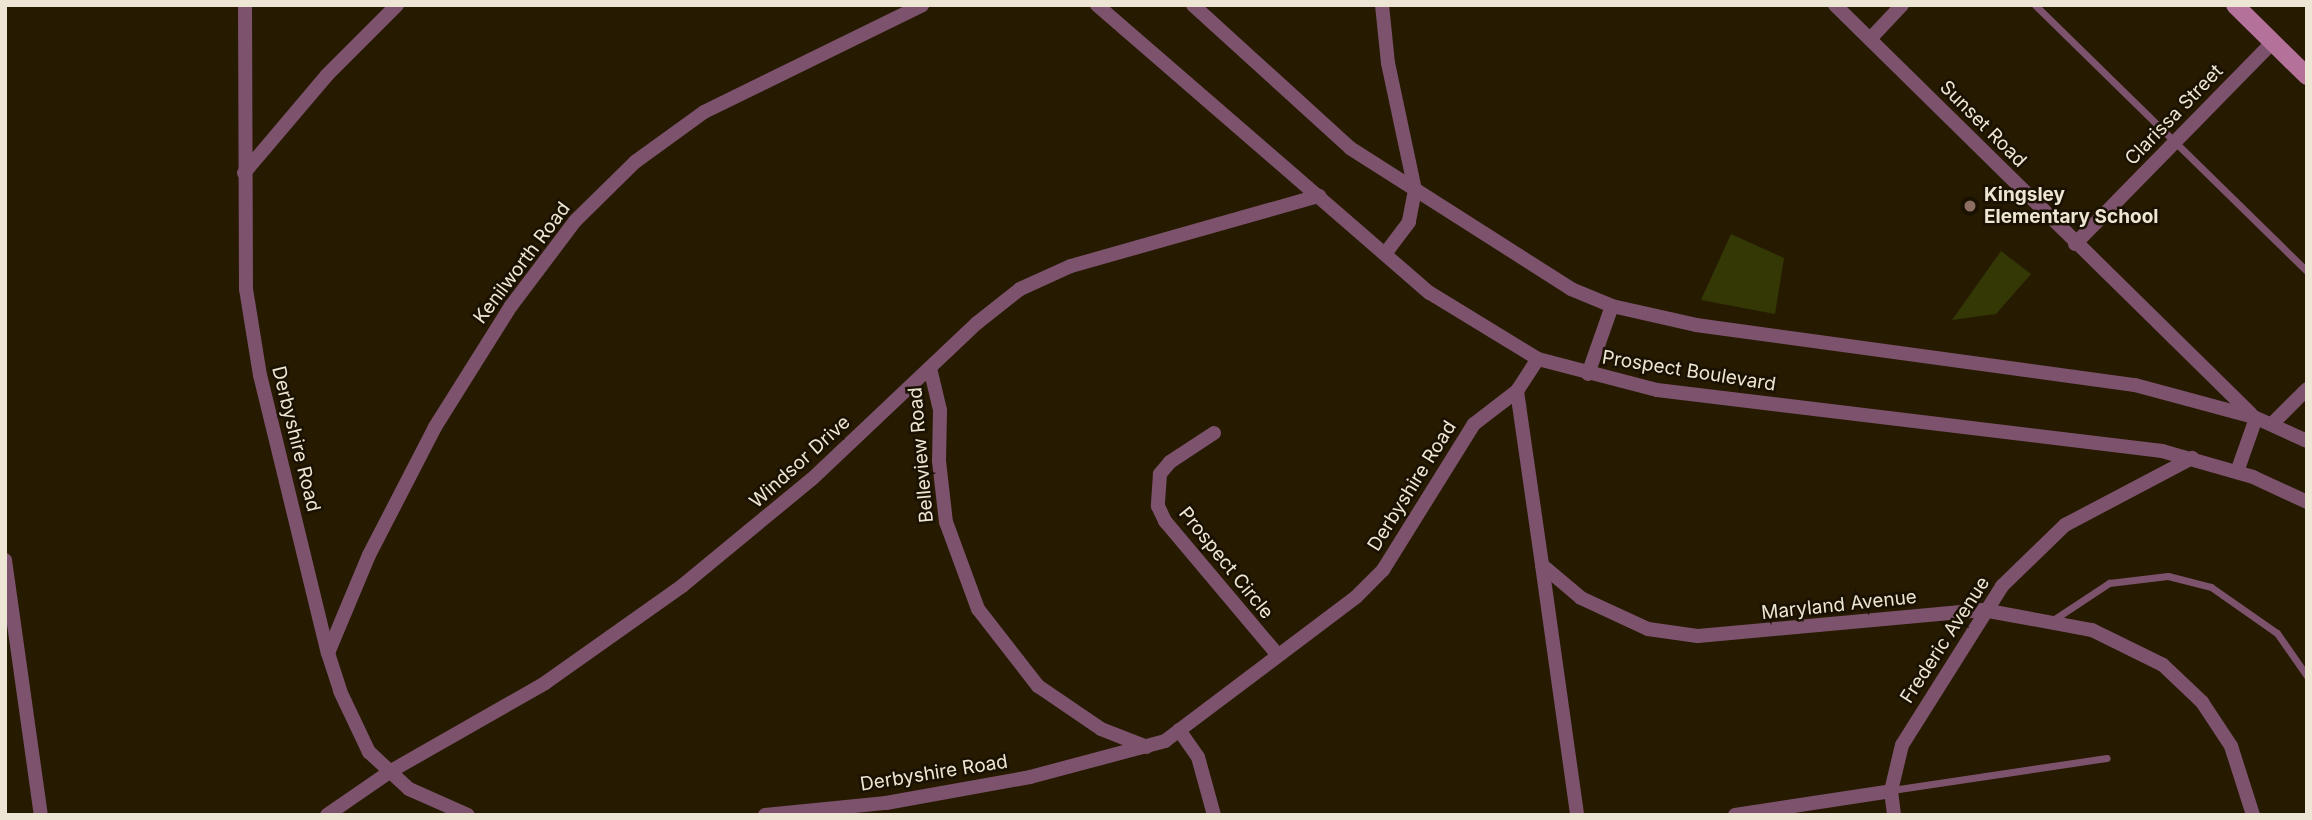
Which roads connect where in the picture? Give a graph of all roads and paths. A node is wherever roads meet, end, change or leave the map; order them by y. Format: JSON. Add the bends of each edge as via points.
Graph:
{"nodes":[{"id":1,"x":245,"y":5,"type":"edge"},
{"id":2,"x":397,"y":5,"type":"edge"},
{"id":3,"x":922,"y":5,"type":"edge"},
{"id":4,"x":1097,"y":5,"type":"edge"},
{"id":5,"x":1193,"y":5,"type":"edge"},
{"id":6,"x":1381,"y":5,"type":"edge"},
{"id":7,"x":1835,"y":5,"type":"edge"},
{"id":8,"x":1902,"y":5,"type":"edge"},
{"id":9,"x":2035,"y":5,"type":"edge"},
{"id":10,"x":2237,"y":6,"type":"edge"},
{"id":11,"x":1870,"y":39,"type":"junction"},
{"id":12,"x":2272,"y":43,"type":"junction"},
{"id":13,"x":2307,"y":76,"type":"edge"},
{"id":14,"x":2174,"y":142,"type":"junction"},
{"id":15,"x":244,"y":173,"type":"junction"},
{"id":16,"x":1415,"y":190,"type":"junction"},
{"id":17,"x":1319,"y":196,"type":"junction"},
{"id":18,"x":2075,"y":244,"type":"junction"},
{"id":19,"x":1385,"y":254,"type":"junction"},
{"id":20,"x":2307,"y":271,"type":"edge"},
{"id":21,"x":1612,"y":306,"type":"junction"},
{"id":22,"x":1538,"y":359,"type":"junction"},
{"id":23,"x":930,"y":368,"type":"junction"},
{"id":24,"x":1588,"y":374,"type":"junction"},
{"id":25,"x":2307,"y":389,"type":"edge"},
{"id":26,"x":1517,"y":391,"type":"junction"},
{"id":27,"x":2255,"y":417,"type":"junction"},
{"id":28,"x":2272,"y":424,"type":"junction"},
{"id":29,"x":1214,"y":433,"type":"dead end"},
{"id":30,"x":2307,"y":441,"type":"edge"},
{"id":31,"x":2192,"y":458,"type":"junction"},
{"id":32,"x":2237,"y":472,"type":"junction"},
{"id":33,"x":2307,"y":502,"type":"edge"},
{"id":34,"x":5,"y":560,"type":"edge"},
{"id":35,"x":1542,"y":565,"type":"junction"},
{"id":36,"x":1983,"y":610,"type":"junction"},
{"id":37,"x":2050,"y":622,"type":"junction"},
{"id":38,"x":328,"y":653,"type":"junction"},
{"id":39,"x":1278,"y":655,"type":"junction"},
{"id":40,"x":2307,"y":676,"type":"edge"},
{"id":41,"x":1179,"y":730,"type":"junction"},
{"id":42,"x":1147,"y":747,"type":"junction"},
{"id":43,"x":2107,"y":758,"type":"dead end"},
{"id":44,"x":391,"y":771,"type":"junction"},
{"id":45,"x":1891,"y":790,"type":"junction"},
{"id":46,"x":41,"y":815,"type":"edge"},
{"id":47,"x":327,"y":815,"type":"edge"},
{"id":48,"x":468,"y":815,"type":"edge"},
{"id":49,"x":765,"y":815,"type":"edge"},
{"id":50,"x":1214,"y":815,"type":"edge"},
{"id":51,"x":1577,"y":815,"type":"edge"},
{"id":52,"x":1735,"y":815,"type":"edge"},
{"id":53,"x":1894,"y":815,"type":"edge"},
{"id":54,"x":2253,"y":815,"type":"edge"}],
"edges":[{"from":1,"to":15,"type":"street","name":"Derbyshire Road"},
{"from":2,"to":15,"type":"street","via":[[327,75]]},
{"from":3,"to":38,"type":"street","name":"Kenilworth Road","via":[[704,112],[635,162],[575,221],[511,306],[435,427],[369,555]]},
{"from":4,"to":17,"type":"street","name":"Prospect Boulevard"},
{"from":5,"to":16,"type":"street","via":[[1350,148]]},
{"from":6,"to":16,"type":"street","via":[[1388,63]]},
{"from":7,"to":11,"type":"street","name":"Sunset Road"},
{"from":8,"to":11,"type":"street"},
{"from":9,"to":14,"type":"lane"},
{"from":10,"to":12,"type":"main road"},
{"from":11,"to":18,"type":"street","name":"Sunset Road"},
{"from":12,"to":13,"type":"main road"},
{"from":12,"to":14,"type":"street","name":"Clarissa Street"},
{"from":14,"to":18,"type":"street","name":"Clarissa Street"},
{"from":14,"to":20,"type":"lane"},
{"from":15,"to":38,"type":"street","name":"Derbyshire Road","via":[[243,245],[251,332]]},
{"from":16,"to":19,"type":"street","via":[[1409,222]]},
{"from":16,"to":21,"type":"street","via":[[1571,289]]},
{"from":17,"to":19,"type":"street","name":"Prospect Boulevard"},
{"from":17,"to":23,"type":"street","name":"Windsor Drive","via":[[1045,277],[998,305]]},
{"from":18,"to":27,"type":"street","name":"Sunset Road"},
{"from":19,"to":22,"type":"street","name":"Prospect Boulevard","via":[[1430,293]]},
{"from":21,"to":24,"type":"street"},
{"from":21,"to":27,"type":"street","via":[[1696,324],[2136,385]]},
{"from":22,"to":24,"type":"street","name":"Prospect Boulevard"},
{"from":22,"to":26,"type":"street","name":"Derbyshire Road"},
{"from":23,"to":42,"type":"street","name":"Belleview Road","via":[[940,410],[939,461],[946,522],[978,609],[1038,686],[1101,729]]},
{"from":23,"to":44,"type":"street","name":"Windsor Drive","via":[[812,479],[682,586],[545,682]]},
{"from":24,"to":31,"type":"street","name":"Prospect Boulevard","via":[[1685,394],[2115,443]]},
{"from":25,"to":28,"type":"street"},
{"from":26,"to":35,"type":"street"},
{"from":26,"to":39,"type":"street","name":"Derbyshire Road","via":[[1474,424],[1383,570],[1356,597]]},
{"from":27,"to":28,"type":"street"},
{"from":27,"to":32,"type":"street"},
{"from":28,"to":30,"type":"street"},
{"from":29,"to":39,"type":"street","name":"Prospect Circle","via":[[1170,462],[1160,474],[1158,506],[1165,522]]},
{"from":31,"to":32,"type":"street","name":"Prospect Boulevard"},
{"from":31,"to":36,"type":"street","name":"Frederic Avenue","via":[[2065,525],[2021,564]]},
{"from":32,"to":33,"type":"street","name":"Prospect Boulevard"},
{"from":34,"to":46,"type":"street"},
{"from":35,"to":36,"type":"street","name":"Maryland Avenue","via":[[1605,612],[1671,633],[1727,635]]},
{"from":35,"to":51,"type":"street"},
{"from":36,"to":37,"type":"street","name":"Maryland Avenue"},
{"from":36,"to":45,"type":"street","name":"Frederic Avenue","via":[[1907,736]]},
{"from":37,"to":40,"type":"lane","via":[[2109,583],[2168,576],[2211,587],[2277,632]]},
{"from":37,"to":54,"type":"street","name":"Maryland Avenue","via":[[2117,639],[2183,682],[2218,723],[2250,796]]},
{"from":38,"to":44,"type":"street","name":"Derbyshire Road","via":[[369,752]]},
{"from":39,"to":41,"type":"street","name":"Derbyshire Road"},
{"from":41,"to":42,"type":"street"},
{"from":41,"to":50,"type":"street","via":[[1202,766]]},
{"from":42,"to":49,"type":"street","name":"Derbyshire Road","via":[[1030,777],[925,796]]},
{"from":43,"to":45,"type":"lane"},
{"from":44,"to":47,"type":"street","name":"Windsor Drive"},
{"from":44,"to":48,"type":"street","name":"Derbyshire Road","via":[[409,789]]},
{"from":45,"to":52,"type":"street"},
{"from":45,"to":53,"type":"street","name":"Frederic Avenue"}]}
